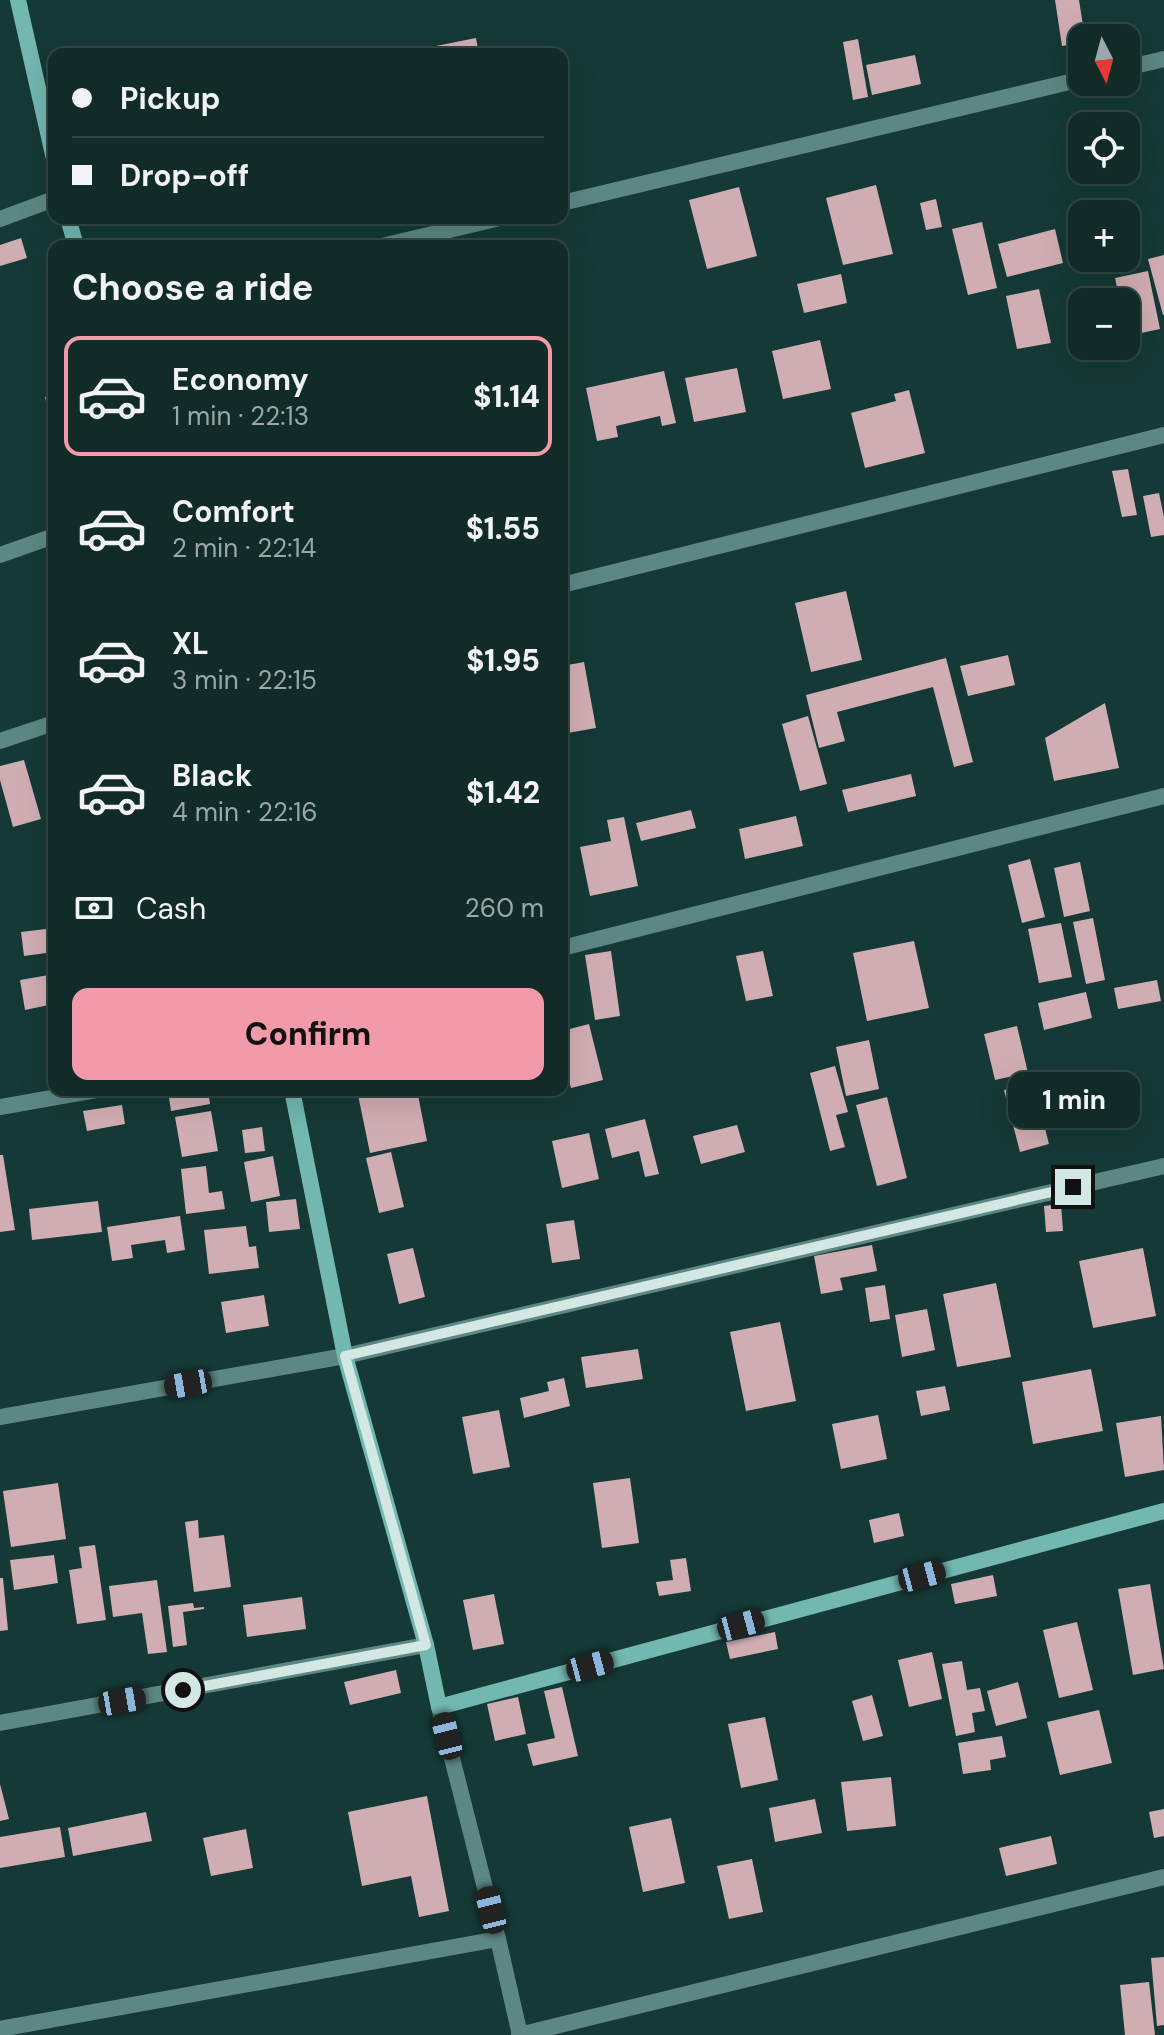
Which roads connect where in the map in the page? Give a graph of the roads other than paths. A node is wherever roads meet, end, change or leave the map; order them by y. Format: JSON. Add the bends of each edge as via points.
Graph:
{"nodes":[{"id":1,"x":18,"y":0,"type":"edge"},
{"id":2,"x":1164,"y":59,"type":"edge"},
{"id":3,"x":1140,"y":65,"type":"edge"},
{"id":4,"x":1068,"y":82,"type":"edge"},
{"id":5,"x":48,"y":132,"type":"edge"},
{"id":6,"x":48,"y":201,"type":"edge"},
{"id":7,"x":568,"y":202,"type":"edge"},
{"id":8,"x":0,"y":219,"type":"edge"},
{"id":9,"x":475,"y":224,"type":"edge"},
{"id":10,"x":407,"y":240,"type":"edge"},
{"id":11,"x":1164,"y":435,"type":"edge"},
{"id":12,"x":48,"y":538,"type":"edge"},
{"id":13,"x":0,"y":555,"type":"edge"},
{"id":14,"x":568,"y":584,"type":"edge"},
{"id":15,"x":48,"y":725,"type":"edge"},
{"id":16,"x":0,"y":741,"type":"edge"},
{"id":17,"x":1164,"y":796,"type":"edge"},
{"id":18,"x":568,"y":946,"type":"edge"},
{"id":19,"x":62,"y":1096,"type":"edge"},
{"id":20,"x":293,"y":1096,"type":"edge"},
{"id":21,"x":0,"y":1107,"type":"edge"},
{"id":22,"x":1164,"y":1166,"type":"edge"},
{"id":23,"x":345,"y":1356,"type":"junction"},
{"id":24,"x":0,"y":1417,"type":"edge"},
{"id":25,"x":1164,"y":1511,"type":"edge"},
{"id":26,"x":426,"y":1645,"type":"junction"},
{"id":27,"x":439,"y":1707,"type":"junction"},
{"id":28,"x":0,"y":1723,"type":"edge"},
{"id":29,"x":1164,"y":1877,"type":"edge"},
{"id":30,"x":498,"y":1939,"type":"junction"},
{"id":31,"x":0,"y":2029,"type":"edge"},
{"id":32,"x":520,"y":2035,"type":"edge"}],
"edges":[{"from":1,"to":5,"type":"main road"},
{"from":2,"to":3,"type":"street"},
{"from":4,"to":7,"type":"street"},
{"from":6,"to":8,"type":"street"},
{"from":9,"to":10,"type":"street"},
{"from":11,"to":14,"type":"street"},
{"from":12,"to":13,"type":"street"},
{"from":15,"to":16,"type":"street"},
{"from":17,"to":18,"type":"street"},
{"from":19,"to":21,"type":"street"},
{"from":20,"to":23,"type":"main road"},
{"from":22,"to":23,"type":"street"},
{"from":23,"to":24,"type":"street"},
{"from":23,"to":26,"type":"main road"},
{"from":25,"to":27,"type":"main road"},
{"from":26,"to":27,"type":"main road"},
{"from":26,"to":28,"type":"street"},
{"from":27,"to":30,"type":"street"},
{"from":29,"to":32,"type":"street"},
{"from":30,"to":31,"type":"street"},
{"from":30,"to":32,"type":"street"}]}
